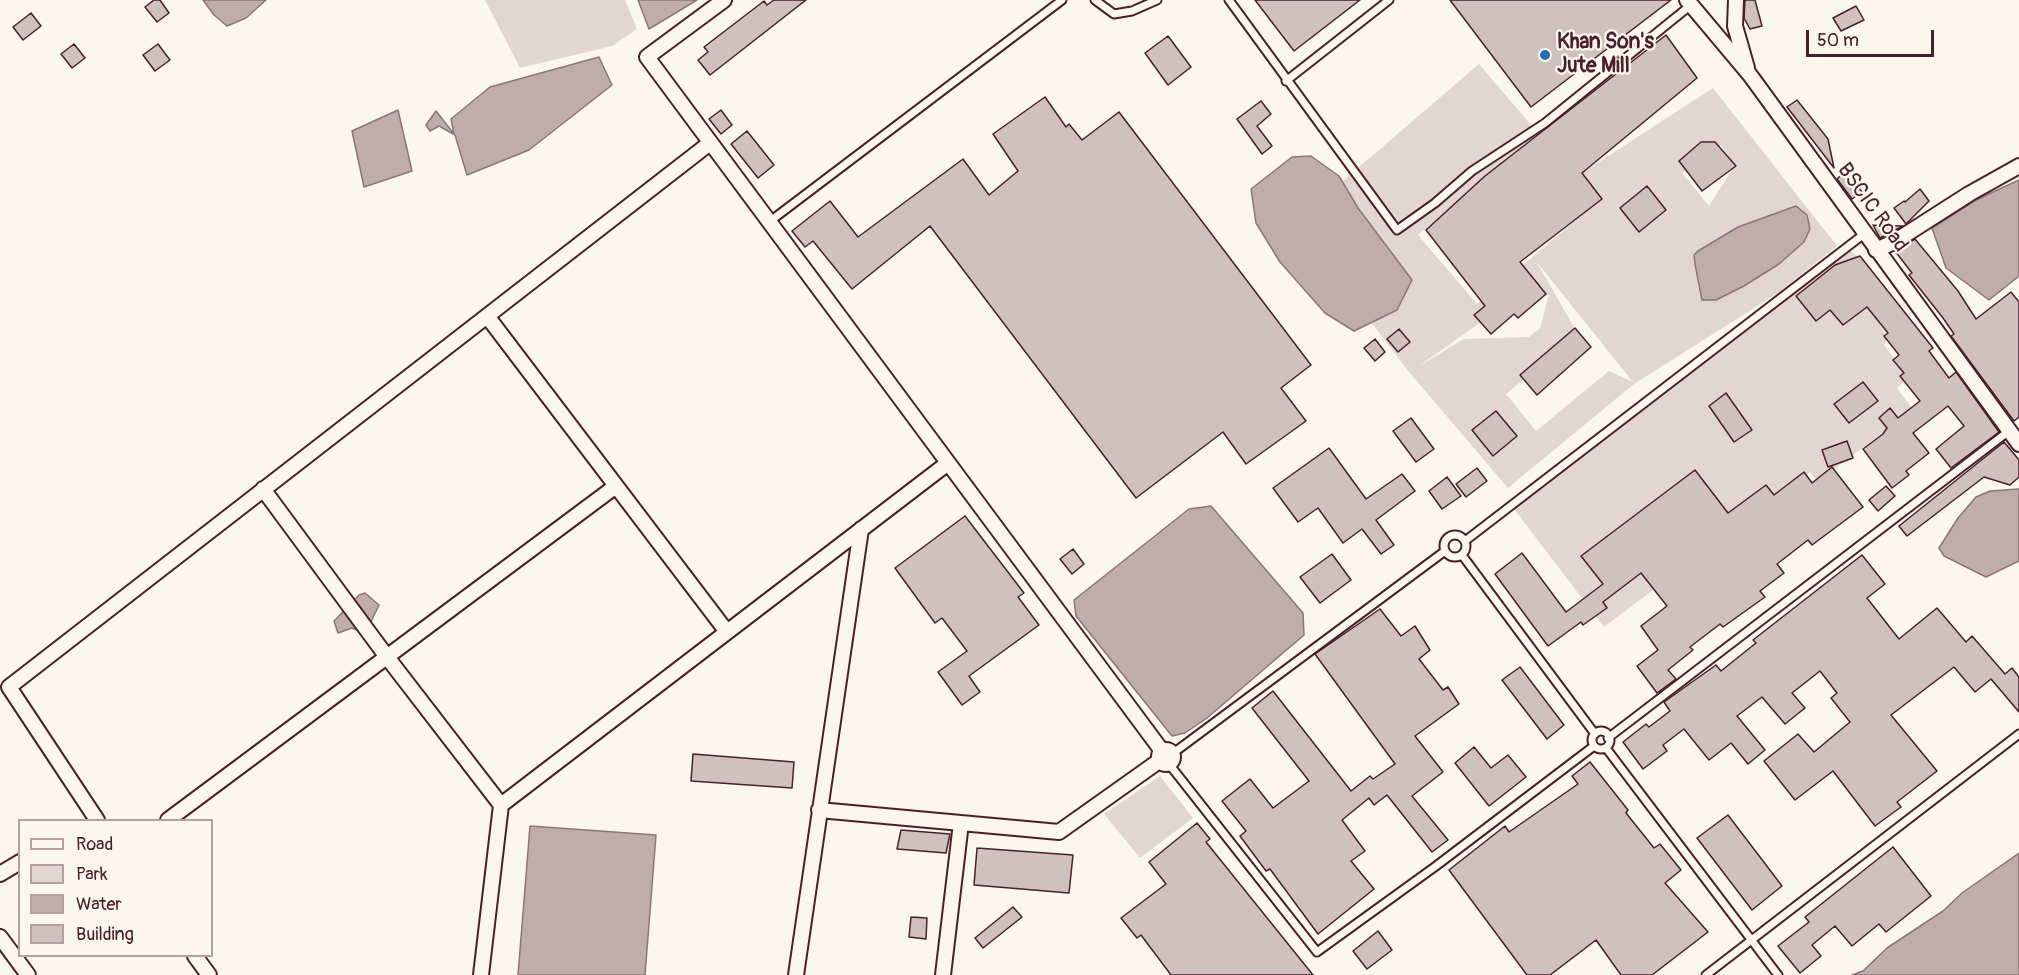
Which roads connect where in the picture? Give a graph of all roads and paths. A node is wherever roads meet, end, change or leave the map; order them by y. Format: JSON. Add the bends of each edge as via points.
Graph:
{"nodes":[{"id":1,"x":724,"y":0,"type":"edge"},
{"id":2,"x":1062,"y":0,"type":"edge"},
{"id":3,"x":1095,"y":0,"type":"edge"},
{"id":4,"x":1157,"y":0,"type":"edge"},
{"id":5,"x":1230,"y":0,"type":"edge"},
{"id":6,"x":1389,"y":0,"type":"edge"},
{"id":7,"x":1736,"y":0,"type":"edge"},
{"id":8,"x":1689,"y":3,"type":"edge"},
{"id":9,"x":1750,"y":75,"type":"junction"},
{"id":10,"x":1286,"y":81,"type":"junction"},
{"id":11,"x":710,"y":142,"type":"junction"},
{"id":12,"x":2019,"y":166,"type":"edge"},
{"id":13,"x":769,"y":222,"type":"junction"},
{"id":14,"x":1864,"y":234,"type":"junction"},
{"id":15,"x":1876,"y":250,"type":"junction"},
{"id":16,"x":487,"y":316,"type":"junction"},
{"id":17,"x":2009,"y":431,"type":"junction"},
{"id":18,"x":2019,"y":444,"type":"edge"},
{"id":19,"x":948,"y":463,"type":"junction"},
{"id":20,"x":616,"y":486,"type":"junction"},
{"id":21,"x":263,"y":489,"type":"junction"},
{"id":22,"x":861,"y":529,"type":"junction"},
{"id":23,"x":1465,"y":541,"type":"junction"},
{"id":24,"x":1445,"y":551,"type":"junction"},
{"id":25,"x":1462,"y":555,"type":"junction"},
{"id":26,"x":727,"y":632,"type":"junction"},
{"id":27,"x":387,"y":657,"type":"junction"},
{"id":28,"x":1594,"y":734,"type":"junction"},
{"id":29,"x":2019,"y":734,"type":"edge"},
{"id":30,"x":1608,"y":738,"type":"junction"},
{"id":31,"x":1594,"y":746,"type":"junction"},
{"id":32,"x":1606,"y":748,"type":"junction"},
{"id":33,"x":1166,"y":757,"type":"junction"},
{"id":34,"x":501,"y":805,"type":"junction"},
{"id":35,"x":819,"y":810,"type":"junction"},
{"id":36,"x":93,"y":819,"type":"edge"},
{"id":37,"x":169,"y":819,"type":"edge"},
{"id":38,"x":961,"y":823,"type":"junction"},
{"id":39,"x":18,"y":863,"type":"edge"},
{"id":40,"x":0,"y":874,"type":"edge"},
{"id":41,"x":0,"y":937,"type":"edge"},
{"id":42,"x":1751,"y":939,"type":"junction"},
{"id":43,"x":196,"y":957,"type":"edge"},
{"id":44,"x":28,"y":975,"type":"edge"},
{"id":45,"x":209,"y":975,"type":"edge"},
{"id":46,"x":481,"y":975,"type":"edge"},
{"id":47,"x":796,"y":975,"type":"edge"},
{"id":48,"x":943,"y":975,"type":"edge"},
{"id":49,"x":1706,"y":975,"type":"edge"},
{"id":50,"x":1778,"y":975,"type":"edge"}],
"edges":[{"from":1,"to":11,"type":"street","via":[[647,57]]},
{"from":2,"to":13,"type":"lane"},
{"from":3,"to":4,"type":"lane","via":[[1114,14]]},
{"from":5,"to":10,"type":"lane"},
{"from":6,"to":10,"type":"lane"},
{"from":7,"to":9,"type":"street","via":[[1735,26]]},
{"from":8,"to":9,"type":"street","name":"BSCIC Road"},
{"from":8,"to":10,"type":"lane","via":[[1545,123],[1472,171],[1397,230]]},
{"from":9,"to":14,"type":"street","name":"BSCIC Road"},
{"from":11,"to":13,"type":"street"},
{"from":11,"to":16,"type":"street"},
{"from":12,"to":15,"type":"street"},
{"from":13,"to":19,"type":"street"},
{"from":14,"to":15,"type":"street","name":"BSCIC Road"},
{"from":14,"to":23,"type":"lane"},
{"from":15,"to":17,"type":"street","name":"BSCIC Road"},
{"from":16,"to":20,"type":"street"},
{"from":16,"to":21,"type":"street"},
{"from":17,"to":18,"type":"street","name":"BSCIC Road"},
{"from":17,"to":30,"type":"lane"},
{"from":19,"to":22,"type":"street"},
{"from":19,"to":33,"type":"street"},
{"from":20,"to":26,"type":"street"},
{"from":20,"to":27,"type":"street"},
{"from":21,"to":27,"type":"street"},
{"from":21,"to":36,"type":"street","via":[[9,687]]},
{"from":22,"to":26,"type":"street"},
{"from":22,"to":35,"type":"street"},
{"from":23,"to":24,"type":"lane","via":[[1457,535],[1448,538]]},
{"from":23,"to":25,"type":"lane"},
{"from":24,"to":25,"type":"lane","via":[[1452,557]]},
{"from":24,"to":33,"type":"lane"},
{"from":25,"to":28,"type":"lane"},
{"from":26,"to":34,"type":"street"},
{"from":27,"to":34,"type":"street"},
{"from":27,"to":37,"type":"street"},
{"from":28,"to":30,"type":"lane","via":[[1606,734]]},
{"from":28,"to":31,"type":"lane"},
{"from":29,"to":42,"type":"lane"},
{"from":30,"to":32,"type":"lane","via":[[1610,744]]},
{"from":31,"to":32,"type":"lane"},
{"from":31,"to":33,"type":"lane","via":[[1317,952]]},
{"from":32,"to":42,"type":"lane"},
{"from":33,"to":38,"type":"street","via":[[1059,832]]},
{"from":34,"to":46,"type":"street"},
{"from":35,"to":38,"type":"street"},
{"from":35,"to":47,"type":"street"},
{"from":38,"to":48,"type":"street"},
{"from":39,"to":40,"type":"street"},
{"from":41,"to":44,"type":"street"},
{"from":42,"to":49,"type":"lane"},
{"from":42,"to":50,"type":"lane"},
{"from":43,"to":45,"type":"street"}]}
